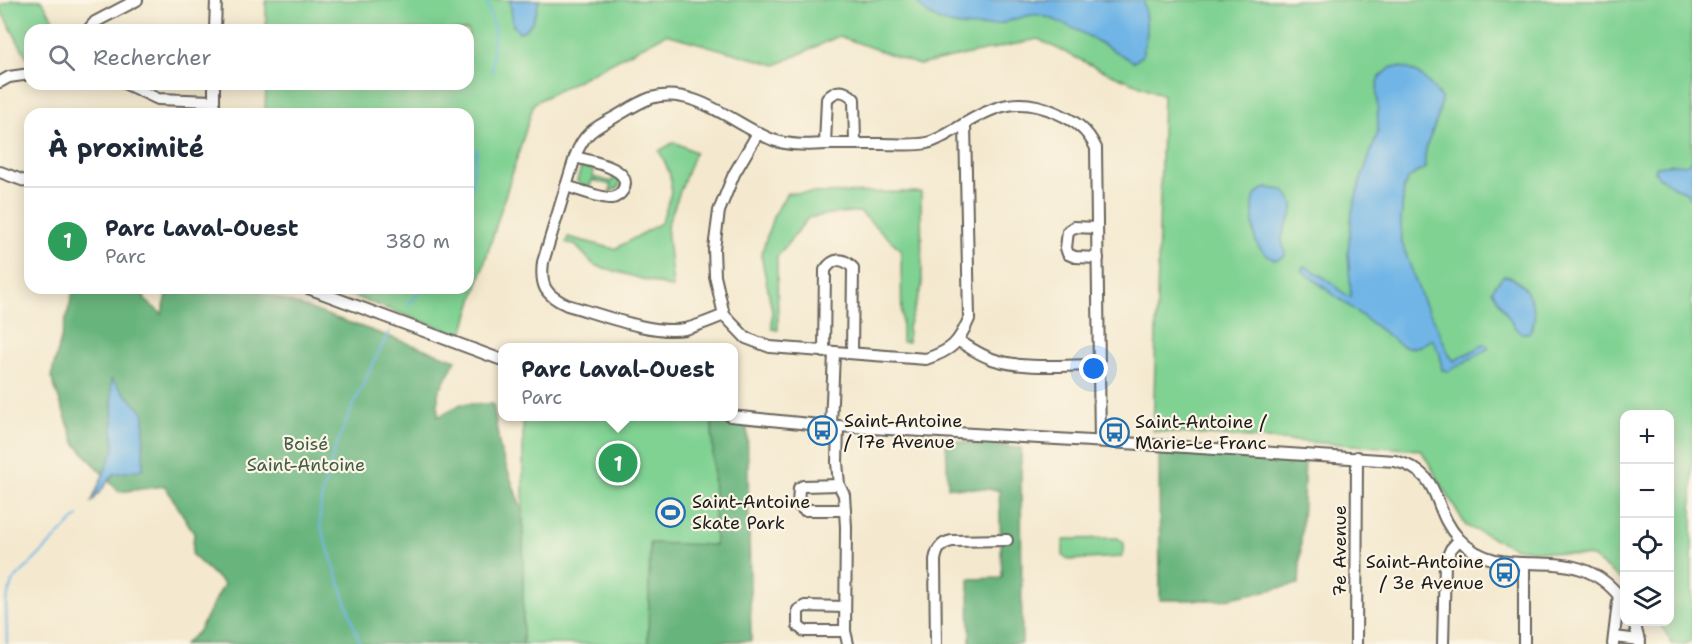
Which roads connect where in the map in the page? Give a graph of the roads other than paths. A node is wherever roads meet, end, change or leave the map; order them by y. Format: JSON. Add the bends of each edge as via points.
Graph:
{"nodes":[{"id":1,"x":137,"y":0,"type":"edge"},
{"id":2,"x":216,"y":0,"type":"edge"},
{"id":3,"x":93,"y":24,"type":"edge"},
{"id":4,"x":215,"y":24,"type":"edge"},
{"id":5,"x":24,"y":75,"type":"edge"},
{"id":6,"x":0,"y":82,"type":"edge"},
{"id":7,"x":139,"y":90,"type":"edge"},
{"id":8,"x":214,"y":90,"type":"edge"},
{"id":9,"x":213,"y":101,"type":"junction"},
{"id":10,"x":214,"y":108,"type":"edge"},
{"id":11,"x":964,"y":124,"type":"junction"},
{"id":12,"x":758,"y":133,"type":"junction"},
{"id":13,"x":855,"y":143,"type":"junction"},
{"id":14,"x":825,"y":144,"type":"junction"},
{"id":15,"x":575,"y":157,"type":"junction"},
{"id":16,"x":0,"y":172,"type":"edge"},
{"id":17,"x":24,"y":181,"type":"edge"},
{"id":18,"x":566,"y":186,"type":"junction"},
{"id":19,"x":1097,"y":228,"type":"junction"},
{"id":20,"x":1098,"y":258,"type":"junction"},
{"id":21,"x":324,"y":294,"type":"edge"},
{"id":22,"x":724,"y":315,"type":"junction"},
{"id":23,"x":959,"y":341,"type":"junction"},
{"id":24,"x":829,"y":352,"type":"junction"},
{"id":25,"x":852,"y":354,"type":"junction"},
{"id":26,"x":498,"y":359,"type":"edge"},
{"id":27,"x":1099,"y":365,"type":"junction"},
{"id":28,"x":738,"y":418,"type":"edge"},
{"id":29,"x":834,"y":425,"type":"junction"},
{"id":30,"x":1100,"y":441,"type":"junction"},
{"id":31,"x":1356,"y":457,"type":"junction"},
{"id":32,"x":839,"y":485,"type":"junction"},
{"id":33,"x":844,"y":510,"type":"junction"},
{"id":34,"x":1008,"y":540,"type":"dead end"},
{"id":35,"x":1459,"y":540,"type":"junction"},
{"id":36,"x":1524,"y":563,"type":"junction"},
{"id":37,"x":1620,"y":596,"type":"edge"},
{"id":38,"x":845,"y":607,"type":"junction"},
{"id":39,"x":1620,"y":607,"type":"edge"},
{"id":40,"x":1635,"y":626,"type":"edge"},
{"id":41,"x":844,"y":631,"type":"junction"},
{"id":42,"x":1613,"y":640,"type":"edge"},
{"id":43,"x":1640,"y":642,"type":"edge"},
{"id":44,"x":848,"y":644,"type":"edge"},
{"id":45,"x":936,"y":644,"type":"edge"},
{"id":46,"x":1356,"y":644,"type":"edge"},
{"id":47,"x":1443,"y":644,"type":"edge"},
{"id":48,"x":1524,"y":644,"type":"edge"}],
"edges":[{"from":1,"to":3,"type":"street"},
{"from":2,"to":4,"type":"street"},
{"from":5,"to":6,"type":"street","via":[[9,76]]},
{"from":7,"to":9,"type":"street","via":[[158,99]]},
{"from":8,"to":9,"type":"street"},
{"from":9,"to":10,"type":"street"},
{"from":11,"to":13,"type":"street","via":[[928,143]]},
{"from":11,"to":19,"type":"street","via":[[992,108],[1023,103],[1054,111],[1080,126],[1095,148]]},
{"from":11,"to":23,"type":"street","via":[[969,319]]},
{"from":12,"to":14,"type":"street","via":[[784,143]]},
{"from":12,"to":15,"type":"street","via":[[725,113],[666,96],[653,98],[600,124],[587,133]]},
{"from":12,"to":22,"type":"street","via":[[724,195],[715,230],[715,276]]},
{"from":13,"to":14,"type":"street"},
{"from":13,"to":14,"type":"street","via":[[854,99],[840,91],[826,99]]},
{"from":15,"to":18,"type":"street"},
{"from":15,"to":18,"type":"street","via":[[623,174],[624,189],[611,198]]},
{"from":16,"to":17,"type":"street"},
{"from":18,"to":22,"type":"street","via":[[541,278],[545,290],[555,300],[668,330],[685,329]]},
{"from":19,"to":20,"type":"street"},
{"from":19,"to":20,"type":"street","via":[[1074,227],[1068,231],[1066,248],[1075,257]]},
{"from":20,"to":27,"type":"street"},
{"from":21,"to":26,"type":"street"},
{"from":22,"to":24,"type":"street","via":[[756,343]]},
{"from":23,"to":25,"type":"street","via":[[945,353],[926,359]]},
{"from":23,"to":27,"type":"street","via":[[993,360]]},
{"from":24,"to":25,"type":"street"},
{"from":24,"to":25,"type":"street","via":[[825,270],[838,259],[853,268]]},
{"from":24,"to":29,"type":"street"},
{"from":27,"to":30,"type":"street"},
{"from":28,"to":29,"type":"street"},
{"from":29,"to":30,"type":"street"},
{"from":29,"to":32,"type":"street"},
{"from":30,"to":31,"type":"street"},
{"from":31,"to":35,"type":"street","via":[[1395,461],[1422,473]]},
{"from":31,"to":46,"type":"street","name":"7e Avenue"},
{"from":32,"to":33,"type":"street"},
{"from":32,"to":33,"type":"street","via":[[803,486],[799,488],[798,505],[804,510]]},
{"from":33,"to":38,"type":"street"},
{"from":34,"to":45,"type":"street","via":[[952,541],[938,549]]},
{"from":35,"to":36,"type":"street","via":[[1492,560]]},
{"from":35,"to":47,"type":"street","via":[[1445,561]]},
{"from":36,"to":37,"type":"street","via":[[1584,569],[1608,583]]},
{"from":36,"to":48,"type":"street"},
{"from":38,"to":41,"type":"street"},
{"from":38,"to":41,"type":"street","via":[[805,606],[798,610],[798,626],[804,631]]},
{"from":39,"to":42,"type":"street"},
{"from":40,"to":43,"type":"street"},
{"from":41,"to":44,"type":"street"},
{"from":42,"to":43,"type":"street"}]}
